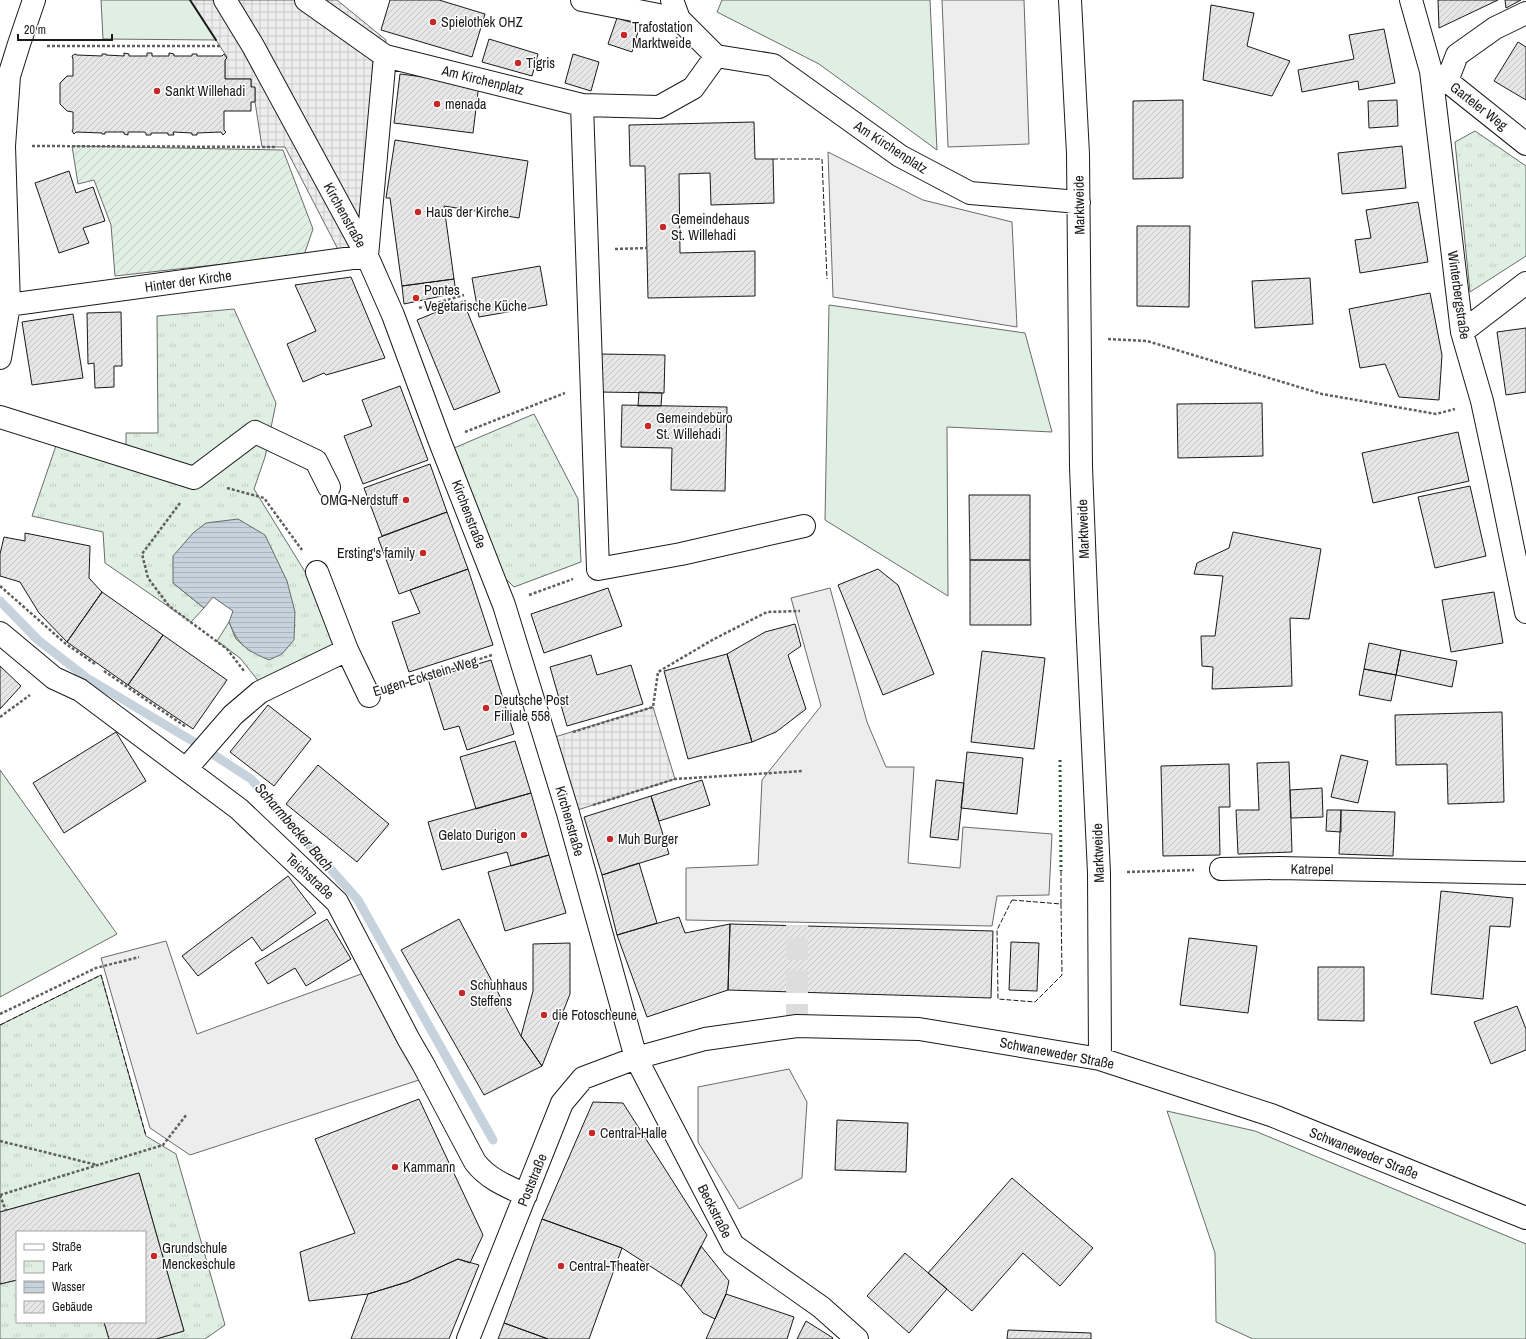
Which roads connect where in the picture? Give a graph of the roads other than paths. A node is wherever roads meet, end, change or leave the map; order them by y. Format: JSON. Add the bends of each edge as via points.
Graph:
{"nodes":[{"id":1,"x":34,"y":0,"type":"edge"},
{"id":2,"x":225,"y":0,"type":"edge"},
{"id":3,"x":306,"y":0,"type":"edge"},
{"id":4,"x":582,"y":0,"type":"edge"},
{"id":5,"x":1070,"y":0,"type":"edge"},
{"id":6,"x":1411,"y":0,"type":"edge"},
{"id":7,"x":676,"y":10,"type":"edge"},
{"id":8,"x":1526,"y":13,"type":"edge"},
{"id":9,"x":385,"y":56,"type":"junction"},
{"id":10,"x":716,"y":56,"type":"junction"},
{"id":11,"x":1439,"y":76,"type":"junction"},
{"id":12,"x":582,"y":105,"type":"junction"},
{"id":13,"x":1526,"y":144,"type":"edge"},
{"id":14,"x":1079,"y":202,"type":"junction"},
{"id":15,"x":368,"y":256,"type":"junction"},
{"id":16,"x":1526,"y":283,"type":"edge"},
{"id":17,"x":4,"y":306,"type":"edge"},
{"id":18,"x":1462,"y":332,"type":"junction"},
{"id":19,"x":0,"y":358,"type":"edge"},
{"id":20,"x":0,"y":417,"type":"edge"},
{"id":21,"x":328,"y":487,"type":"dead end"},
{"id":22,"x":804,"y":526,"type":"dead end"},
{"id":23,"x":317,"y":572,"type":"road end"},
{"id":24,"x":1526,"y":612,"type":"edge"},
{"id":25,"x":0,"y":634,"type":"edge"},
{"id":26,"x":347,"y":650,"type":"junction"},
{"id":27,"x":369,"y":696,"type":"road end"},
{"id":28,"x":199,"y":755,"type":"junction"},
{"id":29,"x":1221,"y":869,"type":"road end"},
{"id":30,"x":1526,"y":873,"type":"edge"},
{"id":31,"x":636,"y":1058,"type":"junction"},
{"id":32,"x":1100,"y":1058,"type":"junction"},
{"id":33,"x":526,"y":1194,"type":"junction"},
{"id":34,"x":1526,"y":1218,"type":"edge"},
{"id":35,"x":468,"y":1339,"type":"edge"},
{"id":36,"x":857,"y":1339,"type":"edge"}],
"edges":[{"from":1,"to":17,"type":"street","via":[[9,76],[4,146]]},
{"from":2,"to":15,"type":"street","name":"Kirchenstraße","via":[[253,46]]},
{"from":3,"to":9,"type":"street","name":"Am Kirchenplatz"},
{"from":4,"to":7,"type":"street"},
{"from":5,"to":14,"type":"street","name":"Marktweide"},
{"from":6,"to":11,"type":"street","name":"Winterbergstraße"},
{"from":7,"to":10,"type":"street"},
{"from":8,"to":11,"type":"street","via":[[1495,28],[1458,55]]},
{"from":9,"to":12,"type":"street","name":"Am Kirchenplatz"},
{"from":9,"to":15,"type":"street"},
{"from":10,"to":12,"type":"street","name":"Am Kirchenplatz","via":[[693,88],[659,107]]},
{"from":10,"to":14,"type":"street","name":"Am Kirchenplatz","via":[[773,64],[900,156],[970,193]]},
{"from":11,"to":13,"type":"street","name":"Garteler Weg"},
{"from":11,"to":18,"type":"street","name":"Winterbergstraße"},
{"from":12,"to":22,"type":"street","via":[[598,569],[681,554]]},
{"from":14,"to":32,"type":"street","name":"Marktweide","via":[[1081,467],[1099,873]]},
{"from":15,"to":17,"type":"street","name":"Hinter der Kirche"},
{"from":15,"to":31,"type":"street","name":"Kirchenstraße","via":[[504,605],[568,813]]},
{"from":16,"to":18,"type":"street"},
{"from":17,"to":19,"type":"street"},
{"from":18,"to":24,"type":"street","name":"Winterbergstraße","via":[[1482,401]]},
{"from":20,"to":21,"type":"street","via":[[194,478],[255,432],[316,461]]},
{"from":23,"to":26,"type":"street","name":"Eugen-Eckstein-Weg"},
{"from":25,"to":28,"type":"street","name":"Teichstraße","via":[[54,678]]},
{"from":26,"to":27,"type":"street","name":"Eugen-Eckstein-Weg"},
{"from":26,"to":28,"type":"street","via":[[260,692],[233,715]]},
{"from":28,"to":33,"type":"street","name":"Teichstraße","via":[[239,809],[337,902],[475,1162],[482,1172]]},
{"from":29,"to":30,"type":"street","name":"Katrepel"},
{"from":31,"to":32,"type":"street","name":"Schwaneweder Straße","via":[[705,1040],[797,1026],[919,1029]]},
{"from":31,"to":33,"type":"street","name":"Poststraße","via":[[583,1078],[562,1103]]},
{"from":31,"to":36,"type":"street","name":"Beckstraße","via":[[733,1245],[821,1307]]},
{"from":32,"to":34,"type":"street","name":"Schwaneweder Straße","via":[[1271,1115]]},
{"from":33,"to":35,"type":"street","name":"Poststraße"}]}
